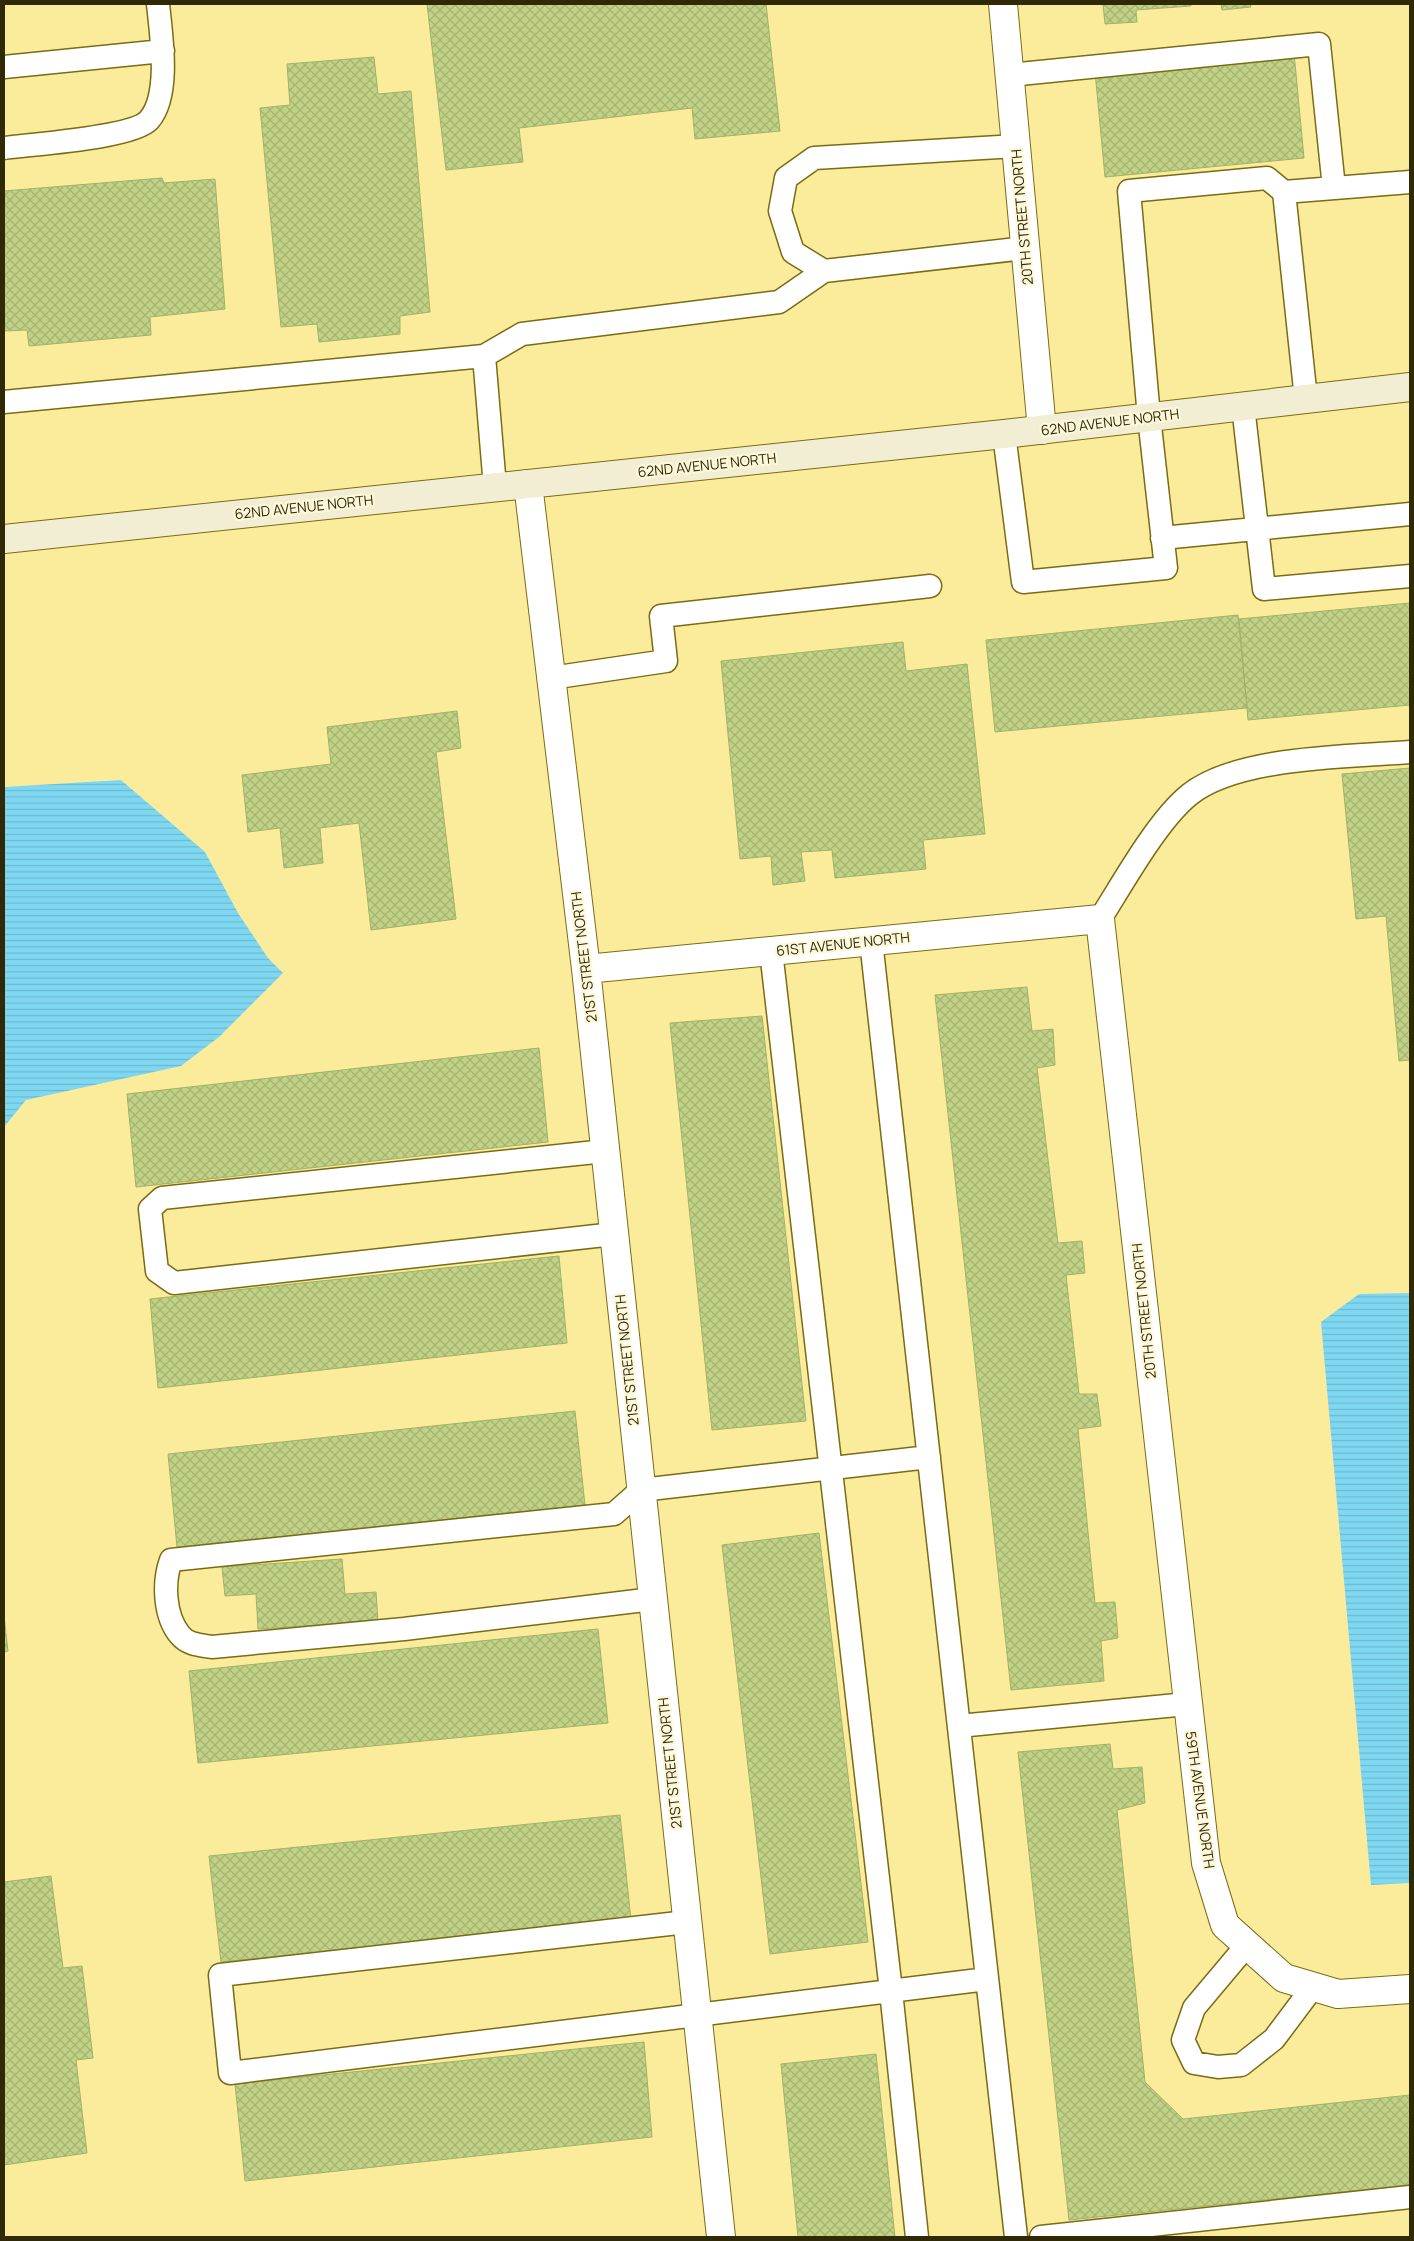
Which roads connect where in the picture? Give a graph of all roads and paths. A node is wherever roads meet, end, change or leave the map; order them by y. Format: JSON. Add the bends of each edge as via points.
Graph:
{"nodes":[{"id":1,"x":158,"y":4,"type":"edge"},
{"id":2,"x":1003,"y":4,"type":"edge"},
{"id":3,"x":163,"y":51,"type":"junction"},
{"id":4,"x":4,"y":67,"type":"edge"},
{"id":5,"x":1010,"y":76,"type":"junction"},
{"id":6,"x":1016,"y":146,"type":"junction"},
{"id":7,"x":4,"y":148,"type":"edge"},
{"id":8,"x":1410,"y":182,"type":"edge"},
{"id":9,"x":1334,"y":188,"type":"junction"},
{"id":10,"x":1284,"y":192,"type":"junction"},
{"id":11,"x":1025,"y":248,"type":"junction"},
{"id":12,"x":824,"y":271,"type":"junction"},
{"id":13,"x":484,"y":356,"type":"junction"},
{"id":14,"x":1410,"y":387,"type":"edge"},
{"id":15,"x":1306,"y":398,"type":"junction"},
{"id":16,"x":4,"y":402,"type":"edge"},
{"id":17,"x":1243,"y":406,"type":"junction"},
{"id":18,"x":1149,"y":417,"type":"junction"},
{"id":19,"x":1042,"y":430,"type":"junction"},
{"id":20,"x":1004,"y":434,"type":"junction"},
{"id":21,"x":528,"y":484,"type":"junction"},
{"id":22,"x":495,"y":487,"type":"junction"},
{"id":23,"x":1410,"y":514,"type":"edge"},
{"id":24,"x":1256,"y":527,"type":"junction"},
{"id":25,"x":1162,"y":538,"type":"junction"},
{"id":26,"x":4,"y":539,"type":"edge"},
{"id":27,"x":1410,"y":576,"type":"edge"},
{"id":28,"x":930,"y":586,"type":"dead end"},
{"id":29,"x":551,"y":678,"type":"junction"},
{"id":30,"x":1410,"y":752,"type":"edge"},
{"id":31,"x":1100,"y":919,"type":"junction"},
{"id":32,"x":871,"y":941,"type":"junction"},
{"id":33,"x":771,"y":951,"type":"junction"},
{"id":34,"x":586,"y":969,"type":"junction"},
{"id":35,"x":605,"y":1151,"type":"junction"},
{"id":36,"x":614,"y":1234,"type":"junction"},
{"id":37,"x":929,"y":1457,"type":"junction"},
{"id":38,"x":831,"y":1468,"type":"junction"},
{"id":39,"x":641,"y":1490,"type":"junction"},
{"id":40,"x":653,"y":1599,"type":"junction"},
{"id":41,"x":1187,"y":1704,"type":"junction"},
{"id":42,"x":959,"y":1726,"type":"junction"},
{"id":43,"x":687,"y":1922,"type":"junction"},
{"id":44,"x":1247,"y":1945,"type":"junction"},
{"id":45,"x":987,"y":1979,"type":"junction"},
{"id":46,"x":1313,"y":1987,"type":"junction"},
{"id":47,"x":1410,"y":1989,"type":"edge"},
{"id":48,"x":891,"y":1992,"type":"junction"},
{"id":49,"x":697,"y":2016,"type":"junction"},
{"id":50,"x":1410,"y":2197,"type":"edge"},
{"id":51,"x":720,"y":2237,"type":"edge"},
{"id":52,"x":917,"y":2237,"type":"edge"},
{"id":53,"x":1016,"y":2237,"type":"edge"},
{"id":54,"x":1041,"y":2237,"type":"edge"}],
"edges":[{"from":1,"to":3,"type":"lane"},
{"from":2,"to":5,"type":"street","name":"20TH STREET NORTH"},
{"from":3,"to":4,"type":"lane"},
{"from":3,"to":7,"type":"lane","via":[[160,98],[150,118],[141,127]]},
{"from":5,"to":6,"type":"street","name":"20TH STREET NORTH"},
{"from":5,"to":9,"type":"lane","via":[[1319,44]]},
{"from":6,"to":11,"type":"street","name":"20TH STREET NORTH"},
{"from":6,"to":12,"type":"lane","via":[[814,158],[786,178],[780,211],[793,252]]},
{"from":8,"to":9,"type":"lane"},
{"from":9,"to":10,"type":"lane"},
{"from":10,"to":15,"type":"lane"},
{"from":10,"to":18,"type":"lane","via":[[1267,178],[1129,192]]},
{"from":11,"to":12,"type":"lane"},
{"from":11,"to":19,"type":"street","name":"20TH STREET NORTH"},
{"from":12,"to":13,"type":"lane","via":[[779,302],[522,334]]},
{"from":13,"to":16,"type":"lane"},
{"from":13,"to":22,"type":"lane"},
{"from":14,"to":15,"type":"street","name":"62ND AVENUE NORTH"},
{"from":15,"to":17,"type":"street","name":"62ND AVENUE NORTH"},
{"from":17,"to":18,"type":"street","name":"62ND AVENUE NORTH"},
{"from":17,"to":24,"type":"lane"},
{"from":18,"to":19,"type":"street","name":"62ND AVENUE NORTH"},
{"from":18,"to":25,"type":"lane"},
{"from":19,"to":20,"type":"street","name":"62ND AVENUE NORTH"},
{"from":20,"to":21,"type":"street","name":"62ND AVENUE NORTH"},
{"from":20,"to":25,"type":"lane","via":[[1023,582],[1166,568]]},
{"from":21,"to":22,"type":"street","name":"62ND AVENUE NORTH"},
{"from":21,"to":29,"type":"street","name":"21ST STREET NORTH"},
{"from":22,"to":26,"type":"street","name":"62ND AVENUE NORTH"},
{"from":23,"to":24,"type":"lane"},
{"from":24,"to":25,"type":"lane"},
{"from":24,"to":27,"type":"lane","via":[[1264,589]]},
{"from":28,"to":29,"type":"lane","via":[[661,616],[666,661]]},
{"from":29,"to":34,"type":"street","name":"21ST STREET NORTH"},
{"from":30,"to":31,"type":"lane","via":[[1267,765],[1225,775],[1189,795],[1167,820]]},
{"from":31,"to":32,"type":"street","name":"61ST AVENUE NORTH"},
{"from":31,"to":41,"type":"street","name":"20TH STREET NORTH"},
{"from":32,"to":33,"type":"street","name":"61ST AVENUE NORTH"},
{"from":32,"to":37,"type":"lane"},
{"from":33,"to":34,"type":"street","name":"61ST AVENUE NORTH"},
{"from":33,"to":38,"type":"lane"},
{"from":34,"to":35,"type":"street","name":"21ST STREET NORTH"},
{"from":35,"to":36,"type":"street","name":"21ST STREET NORTH"},
{"from":35,"to":36,"type":"lane","via":[[162,1198],[150,1209],[157,1271],[174,1283]]},
{"from":36,"to":39,"type":"street","name":"21ST STREET NORTH"},
{"from":37,"to":38,"type":"lane"},
{"from":37,"to":42,"type":"lane"},
{"from":38,"to":39,"type":"lane"},
{"from":38,"to":48,"type":"lane"},
{"from":39,"to":40,"type":"street","name":"21ST STREET NORTH"},
{"from":39,"to":40,"type":"lane","via":[[614,1514],[171,1560],[166,1573],[166,1594],[180,1635],[193,1644],[212,1647],[404,1629]]},
{"from":40,"to":43,"type":"street","name":"21ST STREET NORTH"},
{"from":41,"to":42,"type":"lane"},
{"from":41,"to":44,"type":"street","name":"59TH AVENUE NORTH","via":[[1206,1863],[1225,1925]]},
{"from":42,"to":45,"type":"lane"},
{"from":43,"to":49,"type":"street","name":"21ST STREET NORTH"},
{"from":43,"to":49,"type":"lane","via":[[220,1975],[230,2073]]},
{"from":44,"to":46,"type":"street","name":"59TH AVENUE NORTH","via":[[1284,1978]]},
{"from":44,"to":46,"type":"lane","via":[[1194,2008],[1183,2040],[1194,2062],[1218,2067],[1241,2065],[1274,2039]]},
{"from":45,"to":48,"type":"lane"},
{"from":45,"to":53,"type":"lane"},
{"from":46,"to":47,"type":"street","name":"59TH AVENUE NORTH","via":[[1338,1994]]},
{"from":48,"to":49,"type":"lane"},
{"from":48,"to":52,"type":"lane"},
{"from":49,"to":51,"type":"street","name":"21ST STREET NORTH"},
{"from":50,"to":54,"type":"lane"}]}
